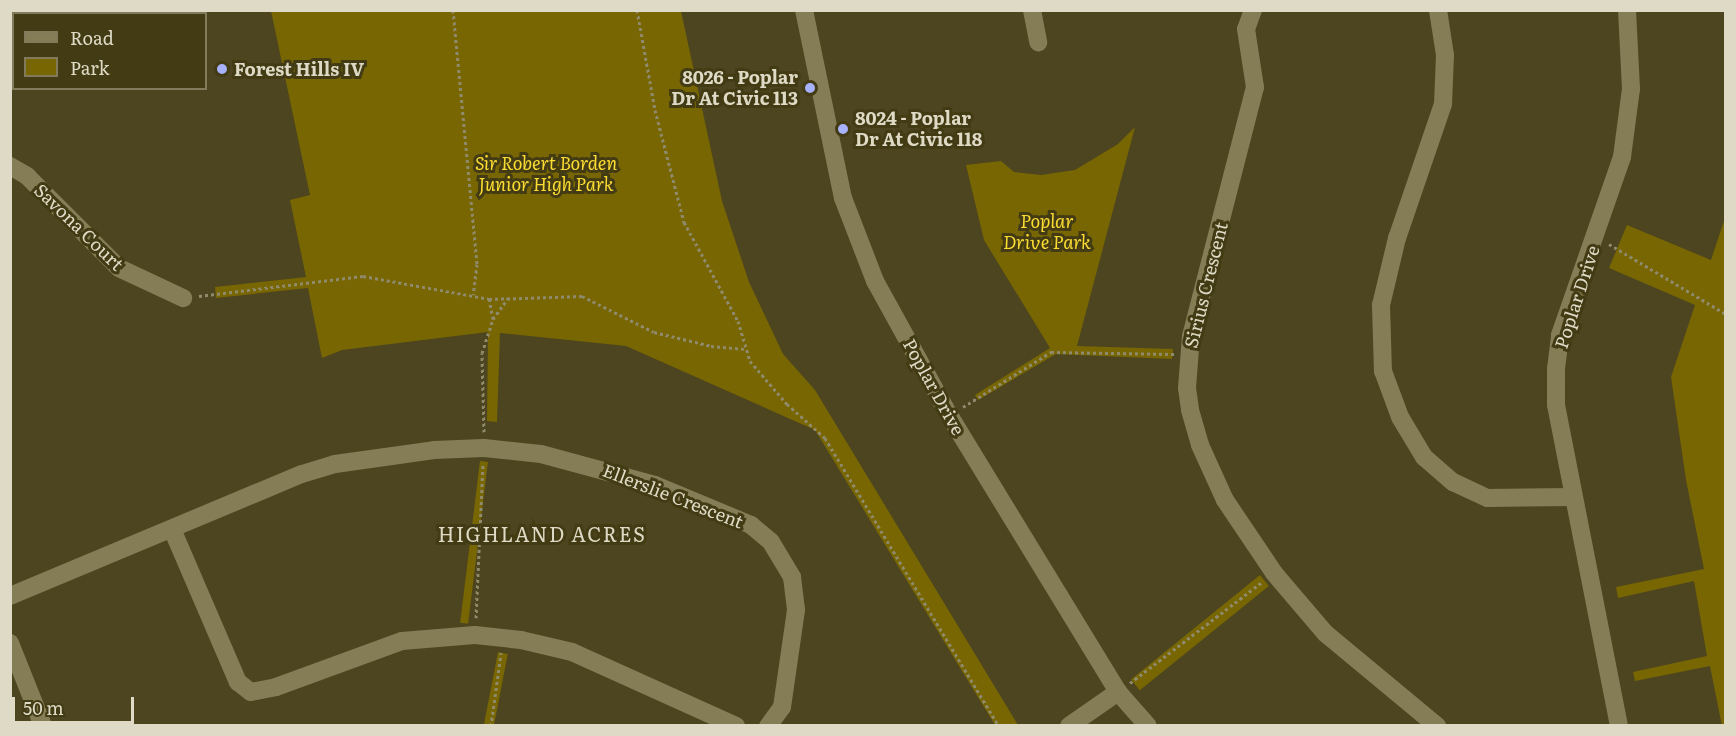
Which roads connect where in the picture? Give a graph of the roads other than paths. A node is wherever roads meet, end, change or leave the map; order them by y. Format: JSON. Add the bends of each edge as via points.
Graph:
{"nodes":[{"id":1,"x":804,"y":10,"type":"edge"},
{"id":2,"x":1032,"y":10,"type":"edge"},
{"id":3,"x":1253,"y":10,"type":"edge"},
{"id":4,"x":1438,"y":10,"type":"edge"},
{"id":5,"x":1627,"y":10,"type":"edge"},
{"id":6,"x":1038,"y":42,"type":"dead end"},
{"id":7,"x":10,"y":166,"type":"edge"},
{"id":8,"x":183,"y":298,"type":"road end"},
{"id":9,"x":1573,"y":497,"type":"junction"},
{"id":10,"x":172,"y":529,"type":"junction"},
{"id":11,"x":10,"y":596,"type":"edge"},
{"id":12,"x":10,"y":643,"type":"edge"},
{"id":13,"x":1118,"y":692,"type":"junction"},
{"id":14,"x":43,"y":726,"type":"edge"},
{"id":15,"x":736,"y":726,"type":"edge"},
{"id":16,"x":768,"y":726,"type":"edge"},
{"id":17,"x":1069,"y":726,"type":"edge"},
{"id":18,"x":1148,"y":726,"type":"edge"},
{"id":19,"x":1437,"y":726,"type":"edge"},
{"id":20,"x":1619,"y":726,"type":"edge"}],
"edges":[{"from":1,"to":13,"type":"street","name":"Poplar Drive","via":[[843,198],[857,240],[949,415]]},
{"from":2,"to":6,"type":"street"},
{"from":3,"to":19,"type":"street","name":"Sirius Crescent","via":[[1246,29],[1254,70],[1254,96],[1188,355],[1187,388],[1200,445],[1225,500],[1274,573],[1325,633]]},
{"from":4,"to":9,"type":"street","via":[[1445,54],[1443,104],[1397,238],[1381,305],[1383,371],[1400,417],[1424,457],[1454,482],[1488,498]]},
{"from":5,"to":9,"type":"street","name":"Poplar Drive","via":[[1632,64],[1628,126],[1615,187],[1560,334],[1556,369],[1556,405]]},
{"from":7,"to":8,"type":"street","name":"Savona Court","via":[[27,176],[119,268]]},
{"from":9,"to":20,"type":"street","name":"Poplar Drive"},
{"from":10,"to":11,"type":"street","name":"Ellerslie Crescent"},
{"from":10,"to":15,"type":"street","via":[[238,682],[251,692],[276,687],[402,641],[475,635],[572,652]]},
{"from":10,"to":16,"type":"street","name":"Ellerslie Crescent","via":[[334,464],[402,453],[484,448],[564,458],[654,485],[751,525],[771,542],[792,577],[796,610],[782,707]]},
{"from":12,"to":14,"type":"street"},
{"from":13,"to":17,"type":"street"},
{"from":13,"to":18,"type":"street","name":"Poplar Drive"}]}
